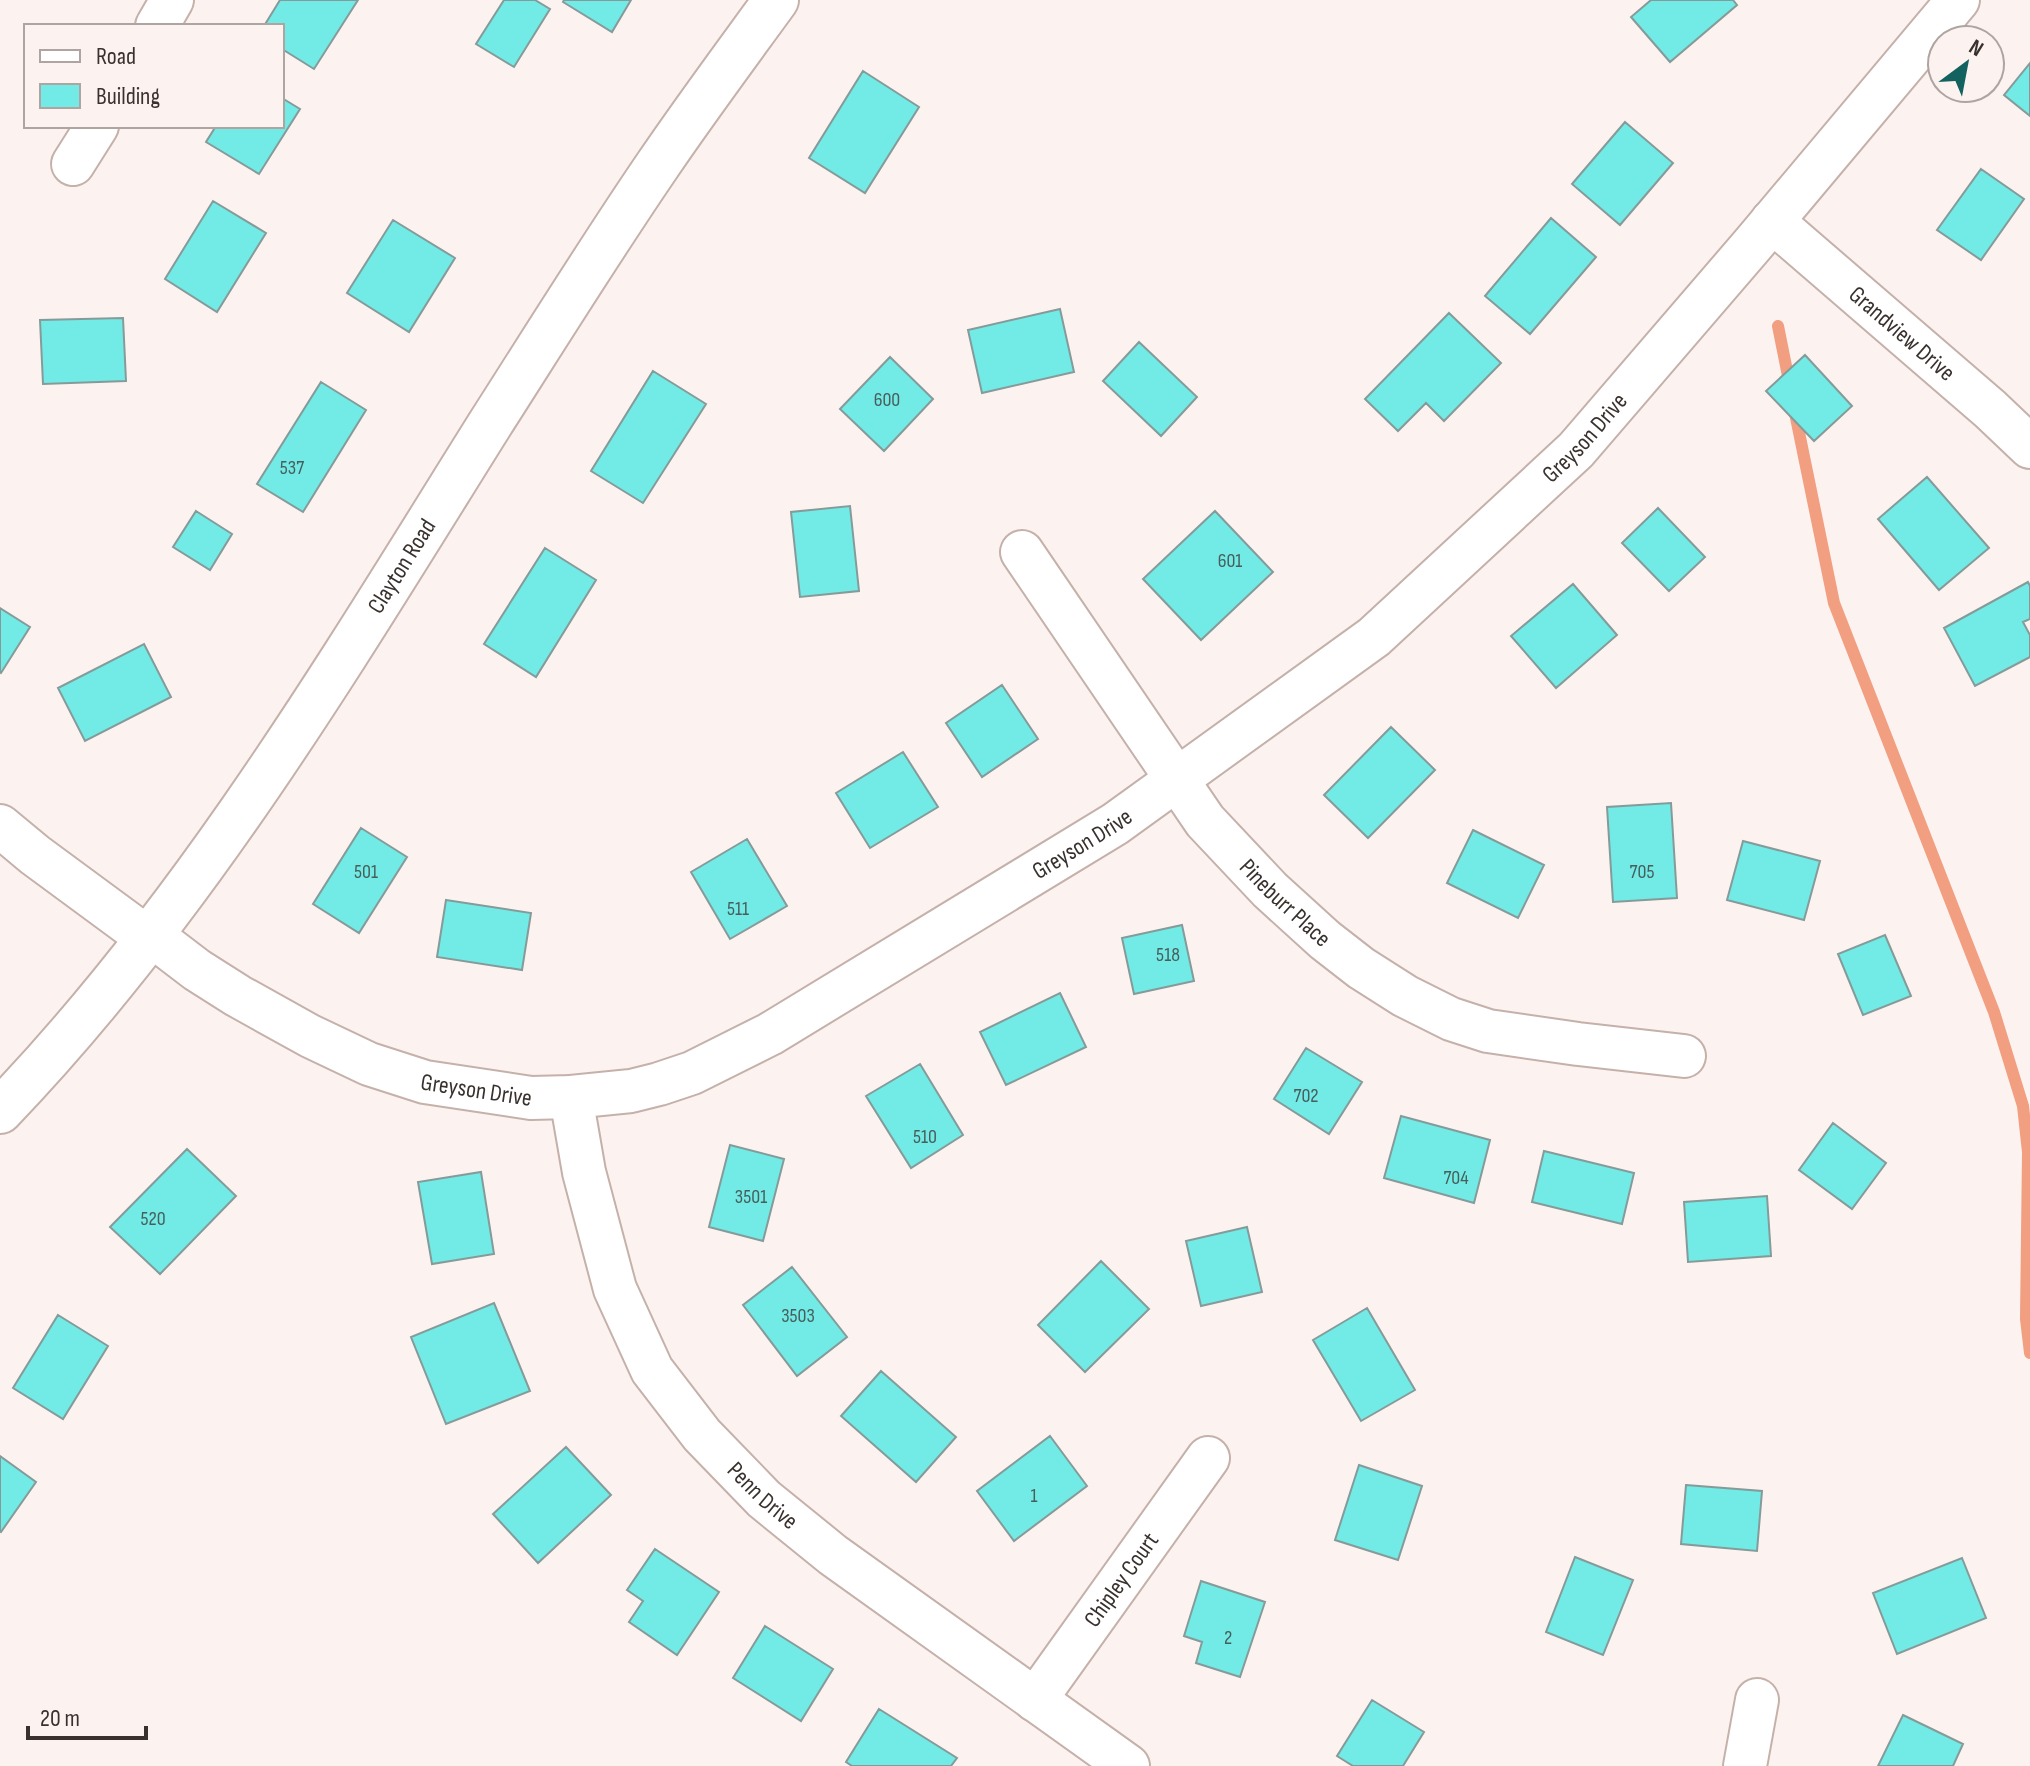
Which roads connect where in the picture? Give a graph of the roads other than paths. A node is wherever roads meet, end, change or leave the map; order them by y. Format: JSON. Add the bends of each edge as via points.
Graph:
{"nodes":[{"id":1,"x":172,"y":0,"type":"edge"},
{"id":2,"x":776,"y":0,"type":"edge"},
{"id":3,"x":1958,"y":0,"type":"edge"},
{"id":4,"x":158,"y":24,"type":"edge"},
{"id":5,"x":96,"y":128,"type":"edge"},
{"id":6,"x":73,"y":164,"type":"dead end"},
{"id":7,"x":1772,"y":221,"type":"junction"},
{"id":8,"x":2030,"y":447,"type":"edge"},
{"id":9,"x":1022,"y":552,"type":"dead end"},
{"id":10,"x":1176,"y":780,"type":"junction"},
{"id":11,"x":0,"y":826,"type":"edge"},
{"id":12,"x":149,"y":939,"type":"junction"},
{"id":13,"x":1684,"y":1056,"type":"dead end"},
{"id":14,"x":571,"y":1097,"type":"junction"},
{"id":15,"x":0,"y":1111,"type":"edge"},
{"id":16,"x":1208,"y":1458,"type":"dead end"},
{"id":17,"x":1035,"y":1700,"type":"junction"},
{"id":18,"x":1757,"y":1700,"type":"dead end"},
{"id":19,"x":1128,"y":1766,"type":"edge"},
{"id":20,"x":1745,"y":1766,"type":"edge"}],
"edges":[{"from":1,"to":4,"type":"street"},
{"from":2,"to":12,"type":"street","name":"Clayton Road","via":[[658,165],[358,638]]},
{"from":3,"to":7,"type":"street","name":"Greyson Drive"},
{"from":5,"to":6,"type":"street"},
{"from":7,"to":8,"type":"street","name":"Grandview Drive"},
{"from":7,"to":10,"type":"street","name":"Greyson Drive","via":[[1576,450],[1374,637]]},
{"from":9,"to":10,"type":"street","name":"Pineburr Place"},
{"from":10,"to":13,"type":"street","name":"Pineburr Place","via":[[1205,821],[1270,890],[1325,940],[1405,996],[1488,1031]]},
{"from":10,"to":14,"type":"street","name":"Greyson Drive","via":[[1115,824],[770,1034],[659,1084]]},
{"from":11,"to":12,"type":"street","name":"Greyson Drive"},
{"from":12,"to":14,"type":"street","name":"Greyson Drive","via":[[238,996],[369,1064],[425,1082],[531,1098]]},
{"from":12,"to":15,"type":"street","name":"Clayton Road"},
{"from":14,"to":17,"type":"street","name":"Penn Drive","via":[[584,1172],[615,1289],[652,1370],[702,1435],[764,1499],[833,1555]]},
{"from":16,"to":17,"type":"street","name":"Chipley Court"},
{"from":17,"to":19,"type":"street","name":"Penn Drive"},
{"from":18,"to":20,"type":"street"}]}
